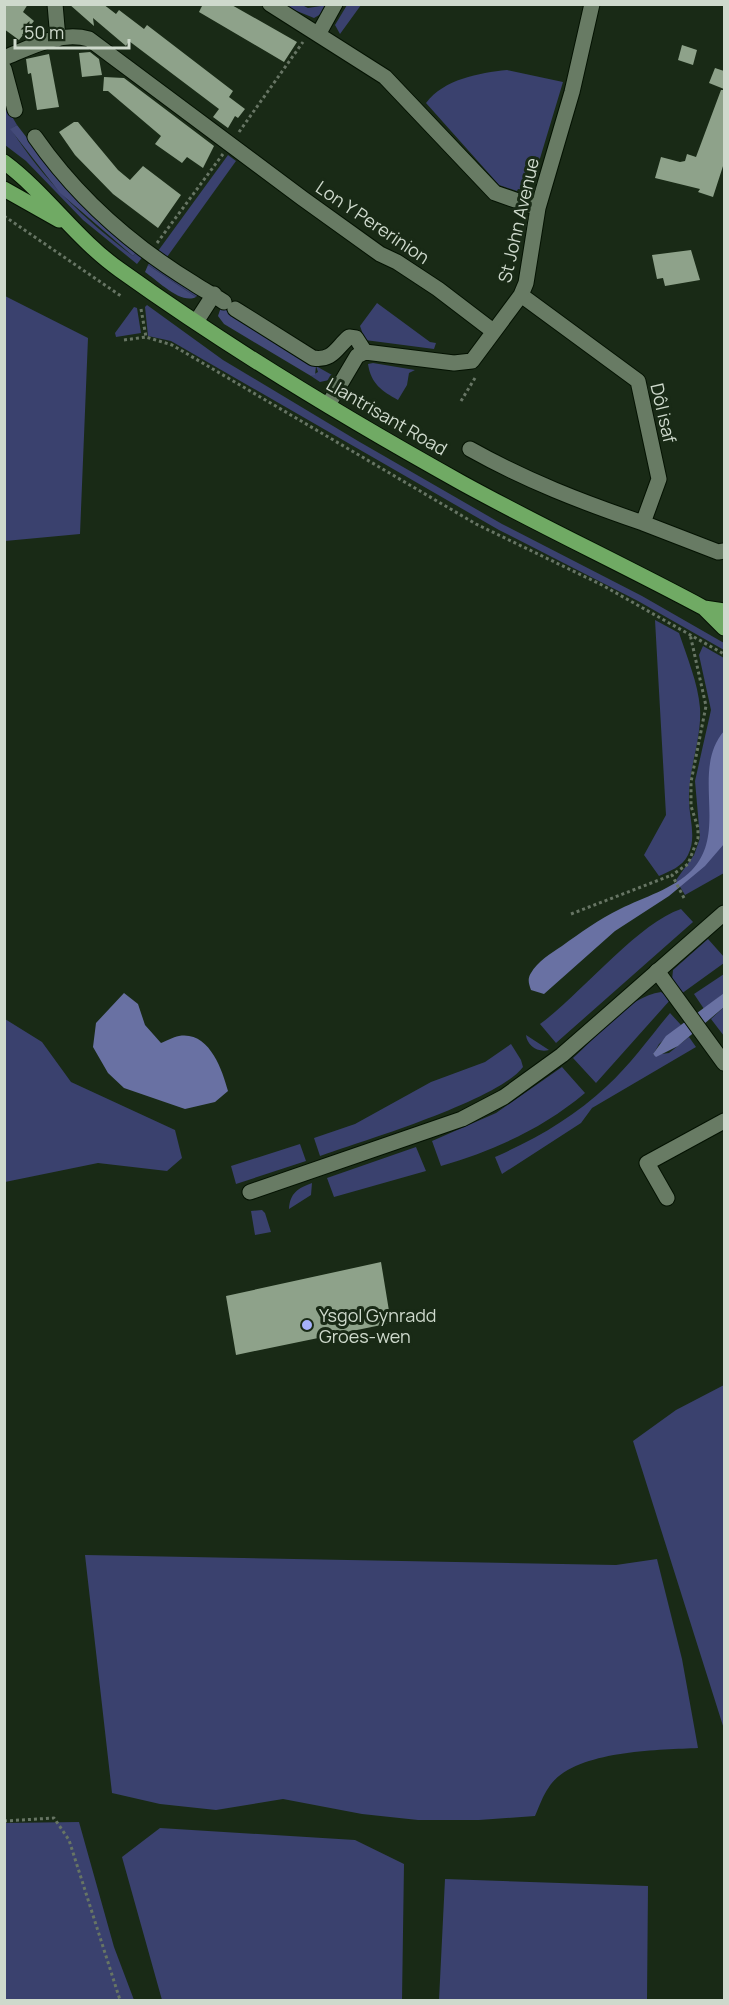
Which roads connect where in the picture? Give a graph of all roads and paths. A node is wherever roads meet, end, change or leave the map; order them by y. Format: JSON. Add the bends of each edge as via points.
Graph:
{"nodes":[{"id":1,"x":55,"y":4,"type":"edge"},
{"id":2,"x":270,"y":4,"type":"edge"},
{"id":3,"x":335,"y":4,"type":"edge"},
{"id":4,"x":592,"y":4,"type":"edge"},
{"id":5,"x":319,"y":33,"type":"junction"},
{"id":6,"x":58,"y":39,"type":"junction"},
{"id":7,"x":4,"y":58,"type":"edge"},
{"id":8,"x":4,"y":69,"type":"edge"},
{"id":9,"x":15,"y":110,"type":"dead end"},
{"id":10,"x":35,"y":137,"type":"dead end"},
{"id":11,"x":4,"y":162,"type":"edge"},
{"id":12,"x":4,"y":189,"type":"edge"},
{"id":13,"x":538,"y":208,"type":"junction"},
{"id":14,"x":4,"y":216,"type":"edge"},
{"id":15,"x":70,"y":226,"type":"junction"},
{"id":16,"x":521,"y":295,"type":"junction"},
{"id":17,"x":121,"y":296,"type":"dead end"},
{"id":18,"x":224,"y":302,"type":"junction"},
{"id":19,"x":141,"y":309,"type":"dead end"},
{"id":20,"x":196,"y":322,"type":"junction"},
{"id":21,"x":493,"y":331,"type":"junction"},
{"id":22,"x":146,"y":338,"type":"junction"},
{"id":23,"x":123,"y":340,"type":"dead end"},
{"id":24,"x":365,"y":352,"type":"junction"},
{"id":25,"x":475,"y":378,"type":"dead end"},
{"id":26,"x":461,"y":401,"type":"dead end"},
{"id":27,"x":328,"y":405,"type":"junction"},
{"id":28,"x":470,"y":449,"type":"dead end"},
{"id":29,"x":643,"y":523,"type":"junction"},
{"id":30,"x":724,"y":551,"type":"edge"},
{"id":31,"x":704,"y":608,"type":"junction"},
{"id":32,"x":724,"y":611,"type":"edge"},
{"id":33,"x":724,"y":628,"type":"edge"},
{"id":34,"x":690,"y":634,"type":"junction"},
{"id":35,"x":724,"y":654,"type":"edge"},
{"id":36,"x":673,"y":877,"type":"junction"},
{"id":37,"x":684,"y":898,"type":"dead end"},
{"id":38,"x":724,"y":913,"type":"edge"},
{"id":39,"x":572,"y":914,"type":"dead end"},
{"id":40,"x":657,"y":971,"type":"junction"},
{"id":41,"x":724,"y":1063,"type":"edge"},
{"id":42,"x":724,"y":1121,"type":"edge"},
{"id":43,"x":250,"y":1192,"type":"dead end"},
{"id":44,"x":667,"y":1198,"type":"dead end"},
{"id":45,"x":4,"y":1821,"type":"edge"},
{"id":46,"x":120,"y":2001,"type":"edge"}],
"edges":[{"from":1,"to":6,"type":"street"},
{"from":2,"to":5,"type":"street"},
{"from":3,"to":5,"type":"street"},
{"from":4,"to":13,"type":"street","name":"St John Avenue","via":[[572,92]]},
{"from":5,"to":13,"type":"street","via":[[394,86],[488,187]]},
{"from":6,"to":7,"type":"street","name":"Lon Y Pererinion"},
{"from":6,"to":21,"type":"street","name":"Lon Y Pererinion","via":[[89,39],[380,254],[438,289]]},
{"from":8,"to":9,"type":"street"},
{"from":10,"to":18,"type":"street","name":"St John Avenue","via":[[85,199],[194,284]]},
{"from":11,"to":15,"type":"main road","name":"Llantrisant Road","via":[[42,193]]},
{"from":12,"to":15,"type":"main road","name":"Llantrisant Road"},
{"from":13,"to":16,"type":"street","name":"St John Avenue"},
{"from":14,"to":17,"type":"path"},
{"from":15,"to":20,"type":"main road","name":"Llantrisant Road","via":[[118,268]]},
{"from":16,"to":21,"type":"street","name":"St John Avenue"},
{"from":16,"to":29,"type":"street","name":"Dôl isaf","via":[[638,381],[658,479]]},
{"from":18,"to":20,"type":"street"},
{"from":18,"to":24,"type":"street","name":"St John Avenue","via":[[313,358],[332,356],[349,338],[356,338]]},
{"from":19,"to":22,"type":"path"},
{"from":20,"to":27,"type":"main road","name":"Llantrisant Road"},
{"from":21,"to":24,"type":"street","name":"St John Avenue","via":[[472,361],[464,363]]},
{"from":22,"to":23,"type":"path"},
{"from":22,"to":34,"type":"path","via":[[171,345],[476,524],[602,585]]},
{"from":24,"to":27,"type":"street","via":[[357,356]]},
{"from":25,"to":26,"type":"path"},
{"from":27,"to":31,"type":"main road","name":"Llantrisant Road","via":[[463,483]]},
{"from":28,"to":29,"type":"street","via":[[556,492]]},
{"from":29,"to":30,"type":"street"},
{"from":31,"to":32,"type":"main road","name":"Llantrisant Road"},
{"from":31,"to":33,"type":"main road","name":"Llantrisant Road"},
{"from":34,"to":35,"type":"path"},
{"from":34,"to":36,"type":"path","via":[[706,706],[691,782],[698,838],[688,864]]},
{"from":36,"to":37,"type":"path"},
{"from":36,"to":39,"type":"path"},
{"from":38,"to":40,"type":"street"},
{"from":40,"to":41,"type":"street"},
{"from":40,"to":43,"type":"street","via":[[562,1055],[478,1112]]},
{"from":42,"to":44,"type":"street","via":[[647,1163]]},
{"from":45,"to":46,"type":"path","via":[[54,1818],[69,1840]]}]}
